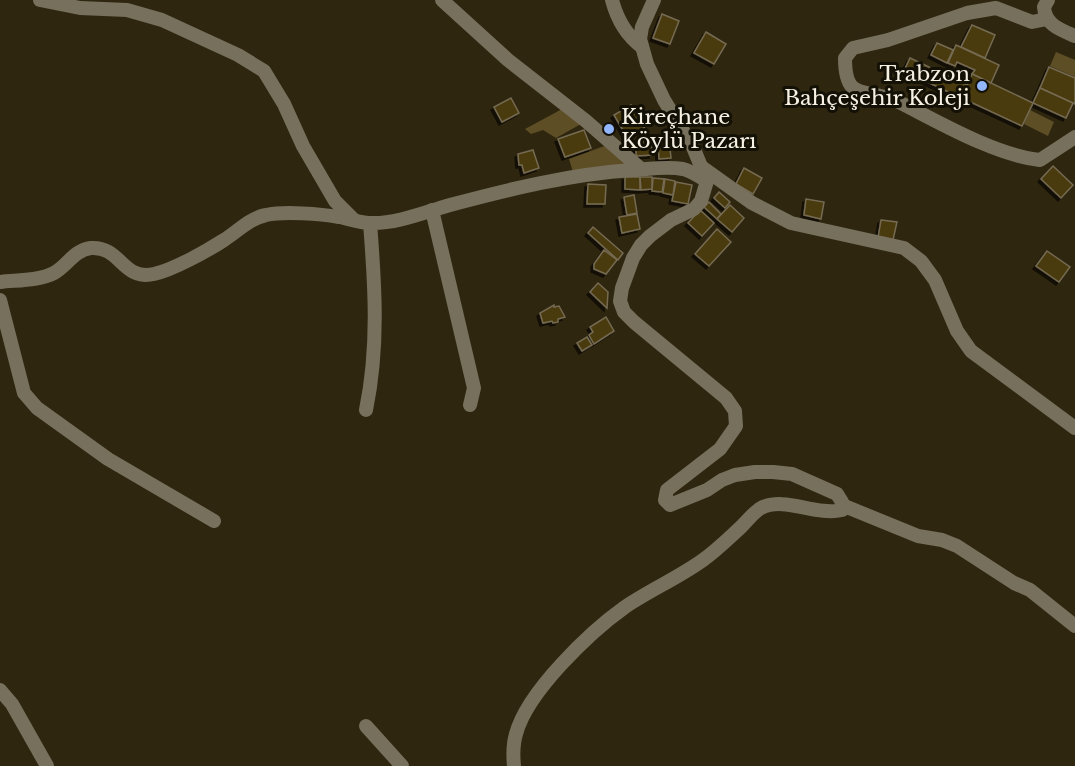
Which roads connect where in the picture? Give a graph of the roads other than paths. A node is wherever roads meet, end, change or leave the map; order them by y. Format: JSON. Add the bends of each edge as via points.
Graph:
{"nodes":[{"id":1,"x":40,"y":0,"type":"edge"},
{"id":2,"x":442,"y":0,"type":"edge"},
{"id":3,"x":612,"y":0,"type":"edge"},
{"id":4,"x":654,"y":0,"type":"edge"},
{"id":5,"x":1048,"y":0,"type":"edge"},
{"id":6,"x":1047,"y":19,"type":"junction"},
{"id":7,"x":1075,"y":36,"type":"edge"},
{"id":8,"x":642,"y":47,"type":"junction"},
{"id":9,"x":1075,"y":137,"type":"edge"},
{"id":10,"x":641,"y":169,"type":"junction"},
{"id":11,"x":705,"y":175,"type":"junction"},
{"id":12,"x":432,"y":210,"type":"junction"},
{"id":13,"x":354,"y":220,"type":"junction"},
{"id":14,"x":370,"y":223,"type":"junction"},
{"id":15,"x":0,"y":282,"type":"edge"},
{"id":16,"x":0,"y":300,"type":"edge"},
{"id":17,"x":470,"y":405,"type":"dead end"},
{"id":18,"x":366,"y":410,"type":"dead end"},
{"id":19,"x":1075,"y":428,"type":"edge"},
{"id":20,"x":842,"y":505,"type":"junction"},
{"id":21,"x":214,"y":522,"type":"dead end"},
{"id":22,"x":1075,"y":626,"type":"edge"},
{"id":23,"x":0,"y":690,"type":"edge"},
{"id":24,"x":366,"y":726,"type":"dead end"},
{"id":25,"x":47,"y":766,"type":"edge"},
{"id":26,"x":402,"y":766,"type":"edge"},
{"id":27,"x":514,"y":766,"type":"edge"}],
"edges":[{"from":1,"to":13,"type":"street","via":[[80,8],[127,10],[162,20],[264,71],[335,201]]},
{"from":2,"to":10,"type":"street","via":[[508,60]]},
{"from":3,"to":8,"type":"street","via":[[630,38]]},
{"from":4,"to":8,"type":"street","via":[[642,27]]},
{"from":5,"to":6,"type":"street","via":[[1044,8]]},
{"from":6,"to":7,"type":"street"},
{"from":6,"to":9,"type":"street","via":[[1032,22],[996,8],[948,18],[853,48],[845,58],[848,84],[855,90],[896,100],[1001,151],[1026,159],[1040,160]]},
{"from":8,"to":11,"type":"street","via":[[658,89]]},
{"from":10,"to":11,"type":"street","via":[[685,170]]},
{"from":10,"to":12,"type":"street","via":[[600,172],[523,187]]},
{"from":11,"to":19,"type":"street","via":[[791,223],[904,248],[921,261],[935,280],[957,331],[971,351]]},
{"from":11,"to":20,"type":"street","via":[[701,201],[694,209],[671,220],[641,245],[620,301],[624,312],[726,398],[735,411],[736,426],[729,437],[667,490],[665,500],[670,505],[735,475],[773,472],[792,474],[837,494]]},
{"from":12,"to":14,"type":"street"},
{"from":12,"to":17,"type":"street","via":[[474,388]]},
{"from":13,"to":14,"type":"street"},
{"from":13,"to":15,"type":"street","via":[[264,215],[223,241],[154,274],[141,276],[130,272],[116,256],[90,248],[78,252],[54,273]]},
{"from":14,"to":18,"type":"street","via":[[376,304]]},
{"from":16,"to":21,"type":"street","via":[[24,393],[37,408],[108,459]]},
{"from":20,"to":22,"type":"street","via":[[918,536],[957,546],[1030,590]]},
{"from":20,"to":27,"type":"street","via":[[842,510],[829,512],[775,504],[760,508],[687,572],[651,591],[598,628],[553,674],[522,718],[516,734]]},
{"from":23,"to":25,"type":"street"},
{"from":24,"to":26,"type":"street"}]}
